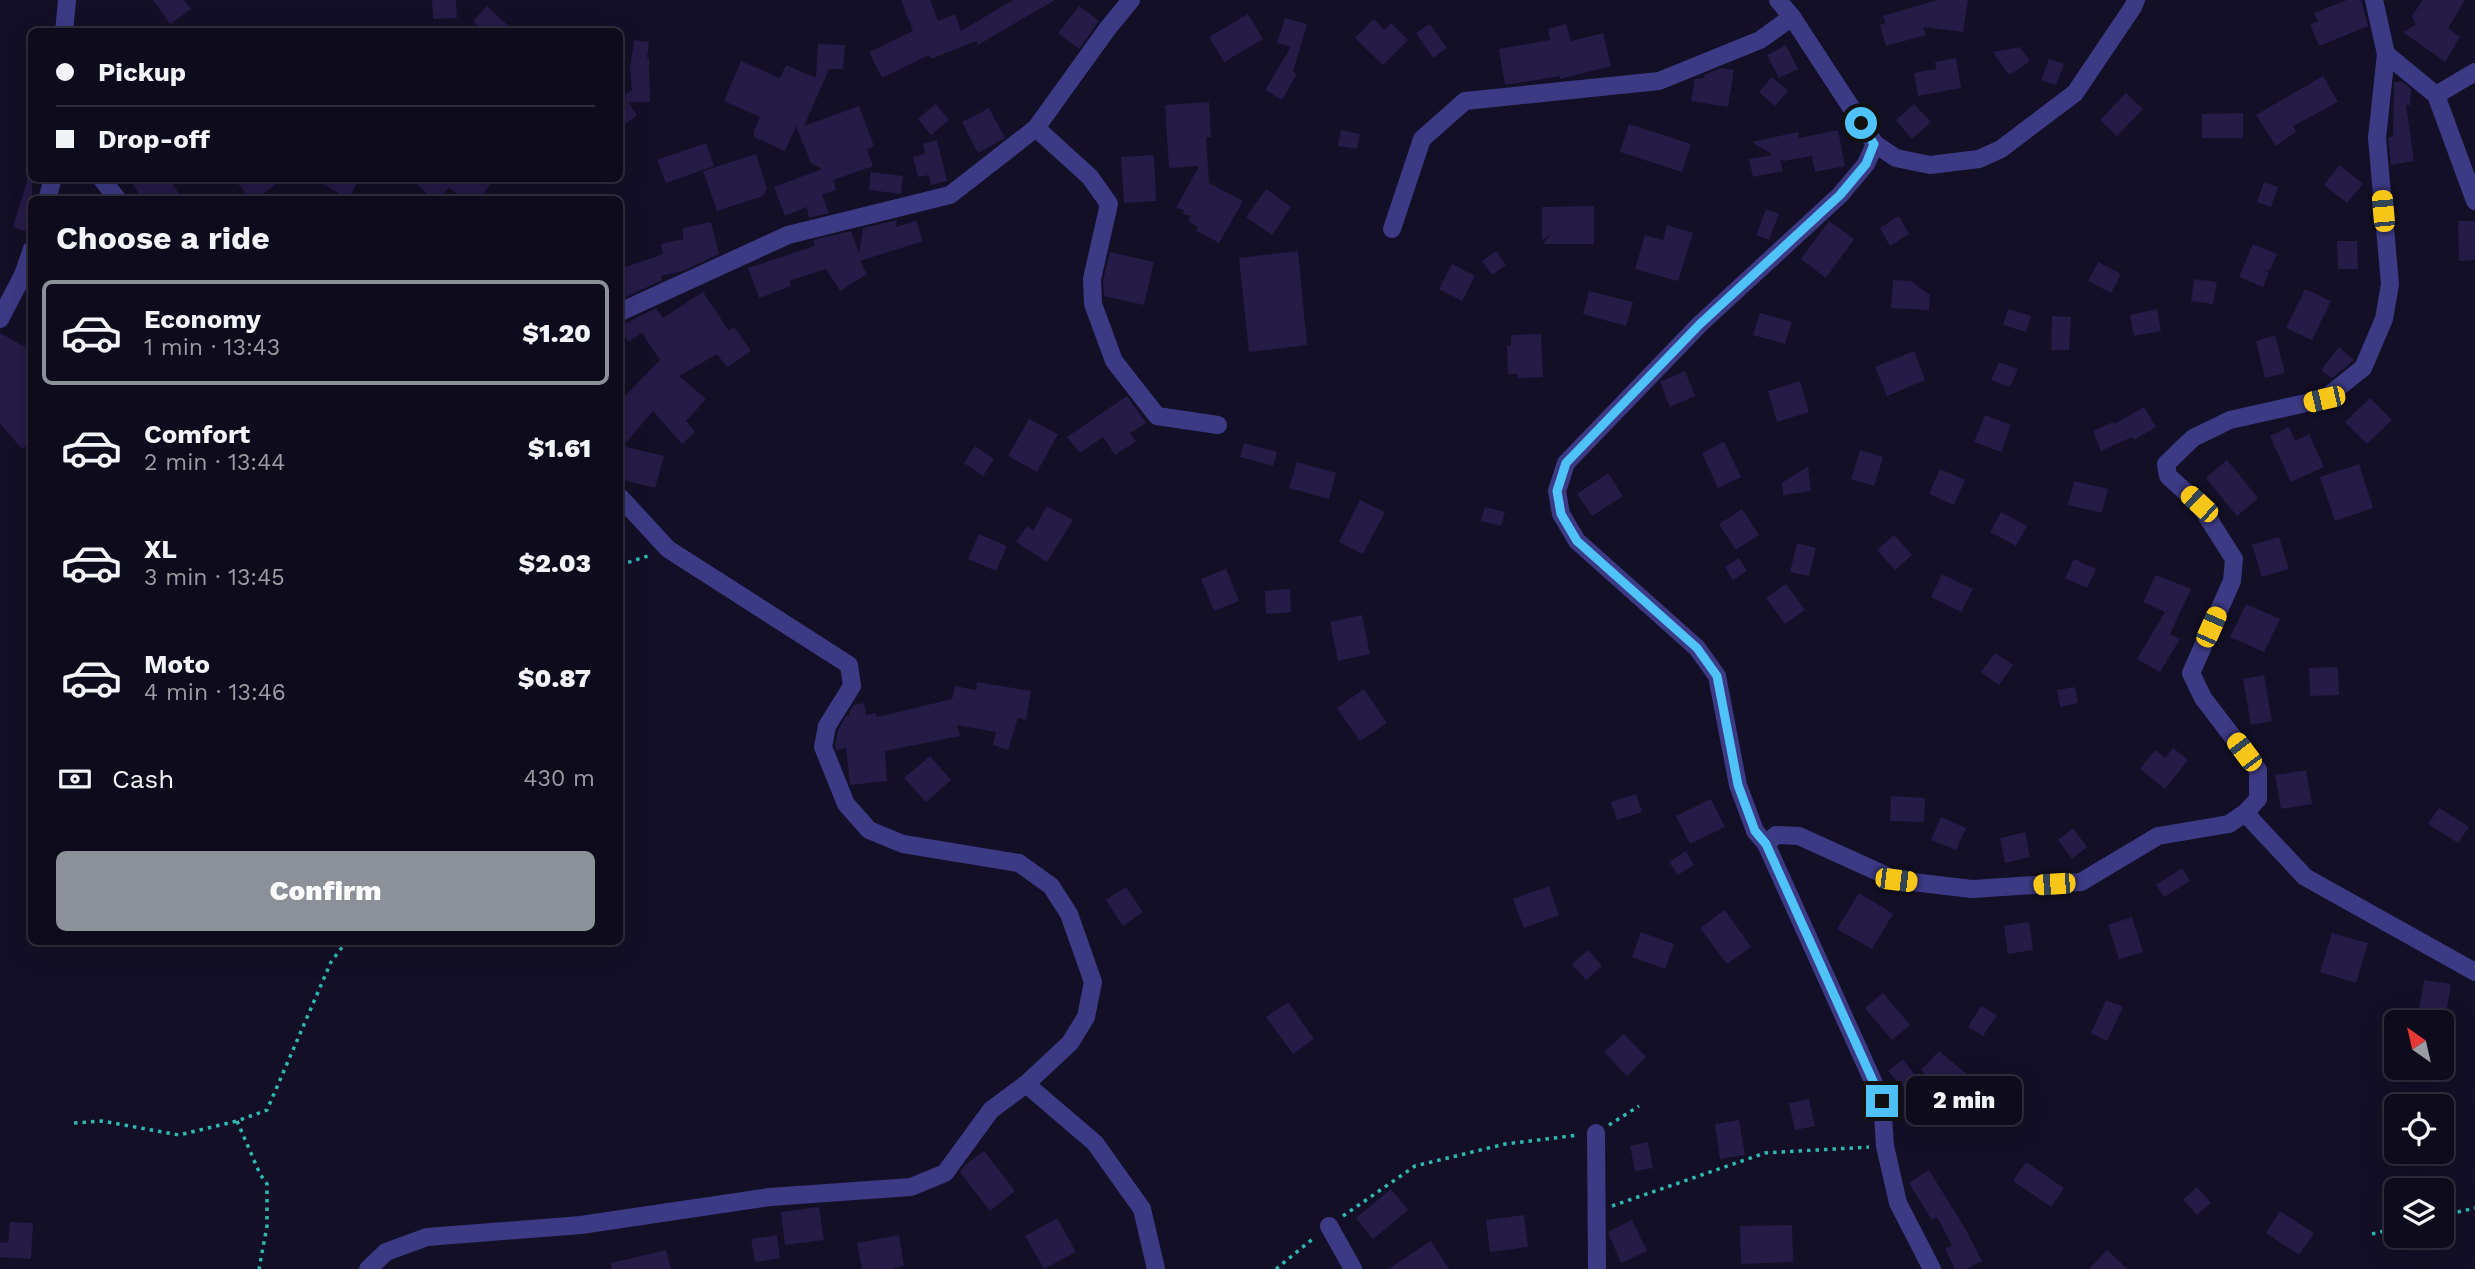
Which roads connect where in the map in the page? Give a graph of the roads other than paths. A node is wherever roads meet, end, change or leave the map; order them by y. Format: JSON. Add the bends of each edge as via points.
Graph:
{"nodes":[{"id":1,"x":68,"y":0,"type":"edge"},
{"id":2,"x":1131,"y":0,"type":"edge"},
{"id":3,"x":1778,"y":0,"type":"edge"},
{"id":4,"x":2136,"y":0,"type":"edge"},
{"id":5,"x":2374,"y":0,"type":"edge"},
{"id":6,"x":1792,"y":17,"type":"junction"},
{"id":7,"x":64,"y":28,"type":"edge"},
{"id":8,"x":2386,"y":54,"type":"junction"},
{"id":9,"x":2475,"y":72,"type":"edge"},
{"id":10,"x":2436,"y":95,"type":"junction"},
{"id":11,"x":1036,"y":128,"type":"junction"},
{"id":12,"x":1874,"y":144,"type":"junction"},
{"id":13,"x":104,"y":182,"type":"edge"},
{"id":14,"x":115,"y":196,"type":"edge"},
{"id":15,"x":2475,"y":201,"type":"edge"},
{"id":16,"x":1392,"y":229,"type":"dead end"},
{"id":17,"x":28,"y":261,"type":"edge"},
{"id":18,"x":623,"y":311,"type":"edge"},
{"id":19,"x":0,"y":319,"type":"edge"},
{"id":20,"x":1218,"y":425,"type":"dead end"},
{"id":21,"x":623,"y":500,"type":"edge"},
{"id":22,"x":2245,"y":813,"type":"junction"},
{"id":23,"x":1766,"y":844,"type":"junction"},
{"id":24,"x":2475,"y":972,"type":"edge"},
{"id":25,"x":1026,"y":1084,"type":"junction"},
{"id":26,"x":1596,"y":1133,"type":"road end"},
{"id":27,"x":1329,"y":1226,"type":"road end"},
{"id":28,"x":368,"y":1269,"type":"edge"},
{"id":29,"x":1156,"y":1269,"type":"edge"},
{"id":30,"x":1353,"y":1269,"type":"edge"},
{"id":31,"x":1597,"y":1269,"type":"edge"},
{"id":32,"x":1932,"y":1269,"type":"edge"}],
"edges":[{"from":1,"to":7,"type":"street"},
{"from":2,"to":11,"type":"street"},
{"from":3,"to":6,"type":"street"},
{"from":4,"to":12,"type":"street","via":[[2075,93],[2001,149],[1979,159],[1930,165],[1896,158]]},
{"from":5,"to":8,"type":"street"},
{"from":6,"to":12,"type":"street"},
{"from":6,"to":16,"type":"street","via":[[1760,40],[1659,81],[1465,101],[1422,139]]},
{"from":8,"to":10,"type":"street"},
{"from":8,"to":22,"type":"street","via":[[2376,138],[2390,284],[2384,319],[2363,368],[2324,399],[2230,420],[2193,439],[2166,464],[2168,476],[2199,504],[2234,559],[2232,581],[2191,673],[2203,698],[2258,770],[2258,799]]},
{"from":9,"to":10,"type":"street"},
{"from":10,"to":15,"type":"street"},
{"from":11,"to":18,"type":"street","via":[[950,195],[788,235]]},
{"from":11,"to":20,"type":"street","via":[[1090,177],[1109,204],[1092,279],[1093,304],[1114,361],[1157,416]]},
{"from":12,"to":23,"type":"street","via":[[1866,164],[1840,195],[1700,324],[1566,463],[1557,491],[1561,514],[1577,541],[1697,648],[1717,676],[1738,785],[1755,831]]},
{"from":13,"to":14,"type":"street"},
{"from":17,"to":19,"type":"street"},
{"from":21,"to":25,"type":"street","via":[[668,549],[849,665],[852,685],[827,726],[823,747],[846,804],[869,830],[903,844],[1019,863],[1051,886],[1069,914],[1093,982],[1086,1017],[1070,1043]]},
{"from":22,"to":23,"type":"street","via":[[2229,824],[2158,836],[2081,882],[2067,883],[1972,889],[1896,880],[1799,836],[1776,835]]},
{"from":22,"to":24,"type":"street","via":[[2305,877]]},
{"from":23,"to":32,"type":"street","via":[[1882,1101],[1885,1146],[1898,1203]]},
{"from":25,"to":28,"type":"street","via":[[991,1110],[945,1173],[911,1188],[770,1197],[581,1225],[427,1237],[386,1252]]},
{"from":25,"to":29,"type":"street","via":[[1095,1143],[1142,1209]]},
{"from":26,"to":31,"type":"street"},
{"from":27,"to":30,"type":"street"}]}
